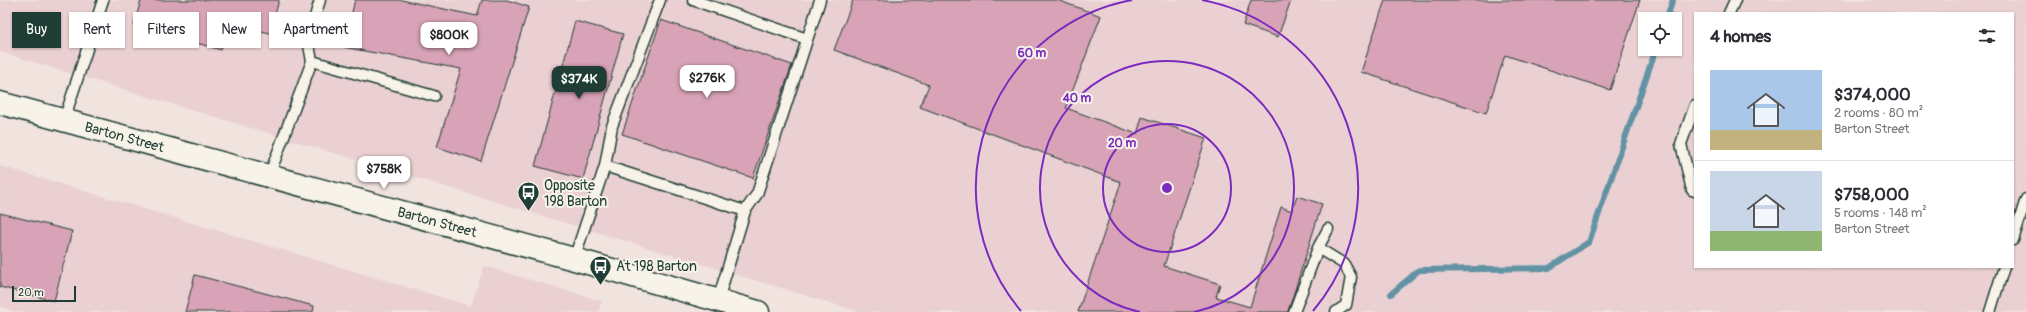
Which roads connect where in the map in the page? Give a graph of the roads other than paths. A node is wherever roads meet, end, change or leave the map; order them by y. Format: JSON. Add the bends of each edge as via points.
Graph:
{"nodes":[{"id":1,"x":103,"y":0,"type":"edge"},
{"id":2,"x":320,"y":0,"type":"edge"},
{"id":3,"x":660,"y":0,"type":"edge"},
{"id":4,"x":693,"y":0,"type":"edge"},
{"id":5,"x":820,"y":0,"type":"edge"},
{"id":6,"x":1735,"y":0,"type":"edge"},
{"id":7,"x":1729,"y":12,"type":"edge"},
{"id":8,"x":807,"y":39,"type":"junction"},
{"id":9,"x":312,"y":60,"type":"junction"},
{"id":10,"x":434,"y":96,"type":"dead end"},
{"id":11,"x":0,"y":102,"type":"edge"},
{"id":12,"x":1694,"y":108,"type":"edge"},
{"id":13,"x":64,"y":120,"type":"junction"},
{"id":14,"x":606,"y":166,"type":"junction"},
{"id":15,"x":269,"y":176,"type":"junction"},
{"id":16,"x":1694,"y":191,"type":"edge"},
{"id":17,"x":2026,"y":199,"type":"edge"},
{"id":18,"x":745,"y":211,"type":"junction"},
{"id":19,"x":1328,"y":229,"type":"dead end"},
{"id":20,"x":2014,"y":237,"type":"edge"},
{"id":21,"x":1318,"y":248,"type":"junction"},
{"id":22,"x":574,"y":259,"type":"junction"},
{"id":23,"x":2004,"y":268,"type":"edge"},
{"id":24,"x":718,"y":300,"type":"junction"},
{"id":25,"x":758,"y":312,"type":"edge"},
{"id":26,"x":1294,"y":312,"type":"edge"},
{"id":27,"x":1336,"y":312,"type":"edge"},
{"id":28,"x":1990,"y":312,"type":"edge"}],
"edges":[{"from":1,"to":13,"type":"lane"},
{"from":2,"to":9,"type":"lane","via":[[308,40]]},
{"from":3,"to":14,"type":"lane","via":[[612,126]]},
{"from":4,"to":8,"type":"lane"},
{"from":5,"to":8,"type":"lane"},
{"from":6,"to":7,"type":"lane"},
{"from":8,"to":18,"type":"lane","via":[[757,194]]},
{"from":9,"to":10,"type":"lane"},
{"from":9,"to":15,"type":"lane"},
{"from":11,"to":13,"type":"main road","name":"Barton Street"},
{"from":12,"to":16,"type":"lane","via":[[1681,144]]},
{"from":13,"to":15,"type":"main road","name":"Barton Street"},
{"from":14,"to":18,"type":"lane"},
{"from":14,"to":22,"type":"lane"},
{"from":15,"to":22,"type":"main road","name":"Barton Street"},
{"from":17,"to":20,"type":"lane"},
{"from":18,"to":24,"type":"lane"},
{"from":19,"to":21,"type":"lane"},
{"from":21,"to":26,"type":"lane"},
{"from":21,"to":27,"type":"lane","via":[[1344,264],[1351,277],[1346,305]]},
{"from":22,"to":24,"type":"main road","name":"Barton Street"},
{"from":23,"to":28,"type":"lane"},
{"from":24,"to":25,"type":"main road","name":"Barton Street"}]}
